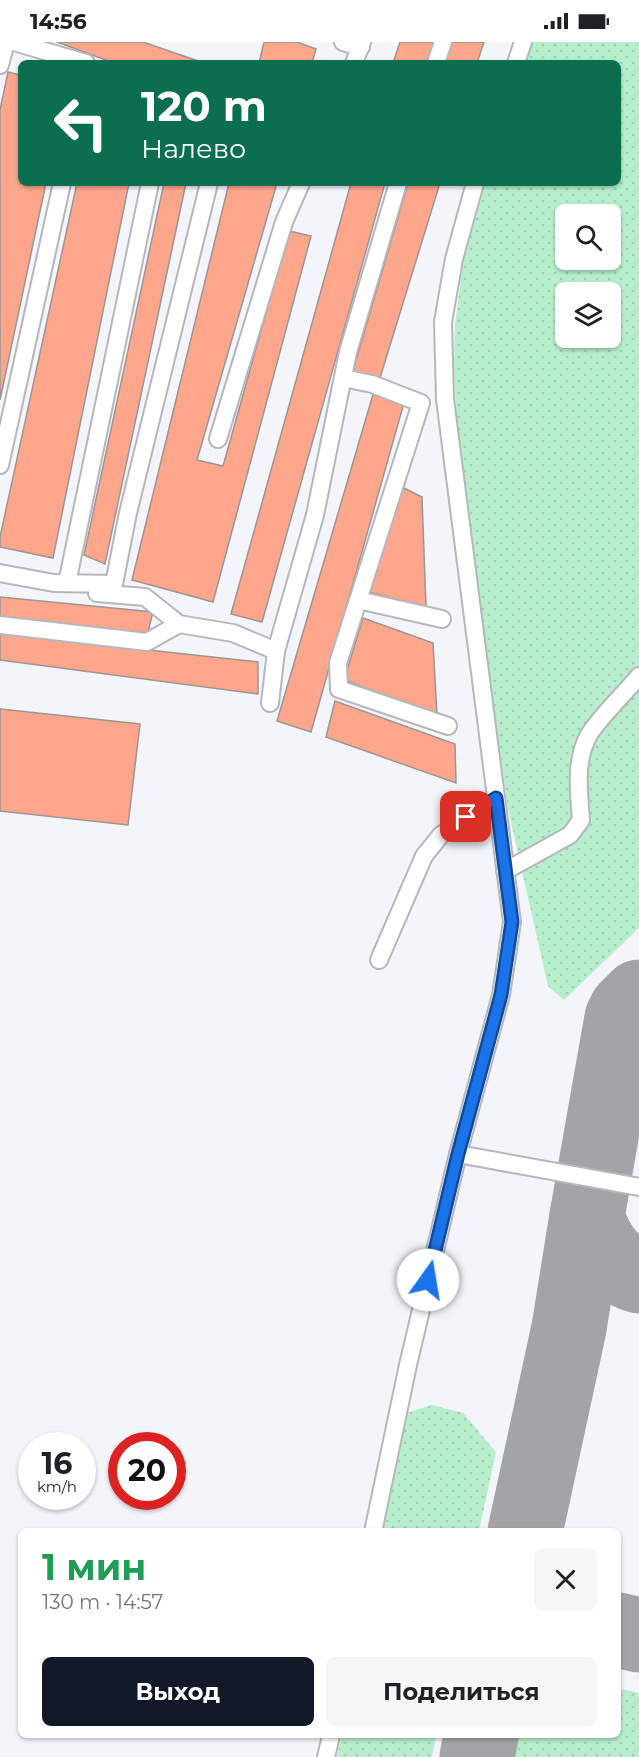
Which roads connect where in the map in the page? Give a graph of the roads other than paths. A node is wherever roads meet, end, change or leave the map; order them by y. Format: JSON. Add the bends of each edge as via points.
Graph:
{"nodes":[{"id":1,"x":6,"y":42,"type":"edge"},
{"id":2,"x":14,"y":42,"type":"edge"},
{"id":3,"x":342,"y":42,"type":"edge"},
{"id":4,"x":443,"y":42,"type":"edge"},
{"id":5,"x":523,"y":42,"type":"edge"},
{"id":6,"x":359,"y":51,"type":"edge"},
{"id":7,"x":76,"y":60,"type":"edge"},
{"id":8,"x":437,"y":60,"type":"edge"},
{"id":9,"x":517,"y":60,"type":"edge"},
{"id":10,"x":0,"y":65,"type":"edge"},
{"id":11,"x":61,"y":186,"type":"edge"},
{"id":12,"x":149,"y":186,"type":"edge"},
{"id":13,"x":208,"y":186,"type":"edge"},
{"id":14,"x":300,"y":186,"type":"edge"},
{"id":15,"x":397,"y":186,"type":"edge"},
{"id":16,"x":475,"y":186,"type":"edge"},
{"id":17,"x":343,"y":378,"type":"junction"},
{"id":18,"x":218,"y":440,"type":"dead end"},
{"id":19,"x":0,"y":465,"type":"edge"},
{"id":20,"x":0,"y":573,"type":"edge"},
{"id":21,"x":67,"y":584,"type":"junction"},
{"id":22,"x":0,"y":585,"type":"edge"},
{"id":23,"x":358,"y":600,"type":"junction"},
{"id":24,"x":442,"y":620,"type":"dead end"},
{"id":25,"x":179,"y":624,"type":"junction"},
{"id":26,"x":0,"y":625,"type":"edge"},
{"id":27,"x":276,"y":651,"type":"junction"},
{"id":28,"x":639,"y":676,"type":"edge"},
{"id":29,"x":270,"y":703,"type":"dead end"},
{"id":30,"x":448,"y":726,"type":"dead end"},
{"id":31,"x":496,"y":798,"type":"junction"},
{"id":32,"x":506,"y":871,"type":"junction"},
{"id":33,"x":379,"y":960,"type":"dead end"},
{"id":34,"x":458,"y":1154,"type":"junction"},
{"id":35,"x":639,"y":1187,"type":"edge"},
{"id":36,"x":374,"y":1528,"type":"edge"},
{"id":37,"x":331,"y":1738,"type":"edge"},
{"id":38,"x":326,"y":1757,"type":"edge"}],
"edges":[{"from":1,"to":10,"type":"lane"},
{"from":2,"to":7,"type":"lane"},
{"from":3,"to":6,"type":"lane"},
{"from":4,"to":8,"type":"lane"},
{"from":5,"to":9,"type":"lane"},
{"from":11,"to":19,"type":"lane"},
{"from":12,"to":21,"type":"lane"},
{"from":13,"to":21,"type":"lane","via":[[114,585]]},
{"from":14,"to":18,"type":"lane","via":[[284,222]]},
{"from":15,"to":17,"type":"lane"},
{"from":16,"to":31,"type":"lane","via":[[454,259],[443,322],[445,399]]},
{"from":17,"to":23,"type":"lane","via":[[372,384],[421,403]]},
{"from":17,"to":27,"type":"lane","via":[[315,515]]},
{"from":20,"to":21,"type":"lane"},
{"from":22,"to":25,"type":"lane","via":[[145,597]]},
{"from":23,"to":24,"type":"lane"},
{"from":23,"to":30,"type":"lane","via":[[338,663],[339,689]]},
{"from":25,"to":26,"type":"lane","via":[[147,642]]},
{"from":25,"to":27,"type":"lane","via":[[232,633]]},
{"from":27,"to":29,"type":"lane"},
{"from":28,"to":32,"type":"lane","via":[[590,734],[580,760],[581,820],[570,835]]},
{"from":31,"to":32,"type":"lane"},
{"from":31,"to":33,"type":"lane","via":[[441,836],[424,856]]},
{"from":32,"to":34,"type":"lane","via":[[512,922],[501,995]]},
{"from":34,"to":35,"type":"lane"},
{"from":34,"to":36,"type":"lane"},
{"from":37,"to":38,"type":"lane"}]}
